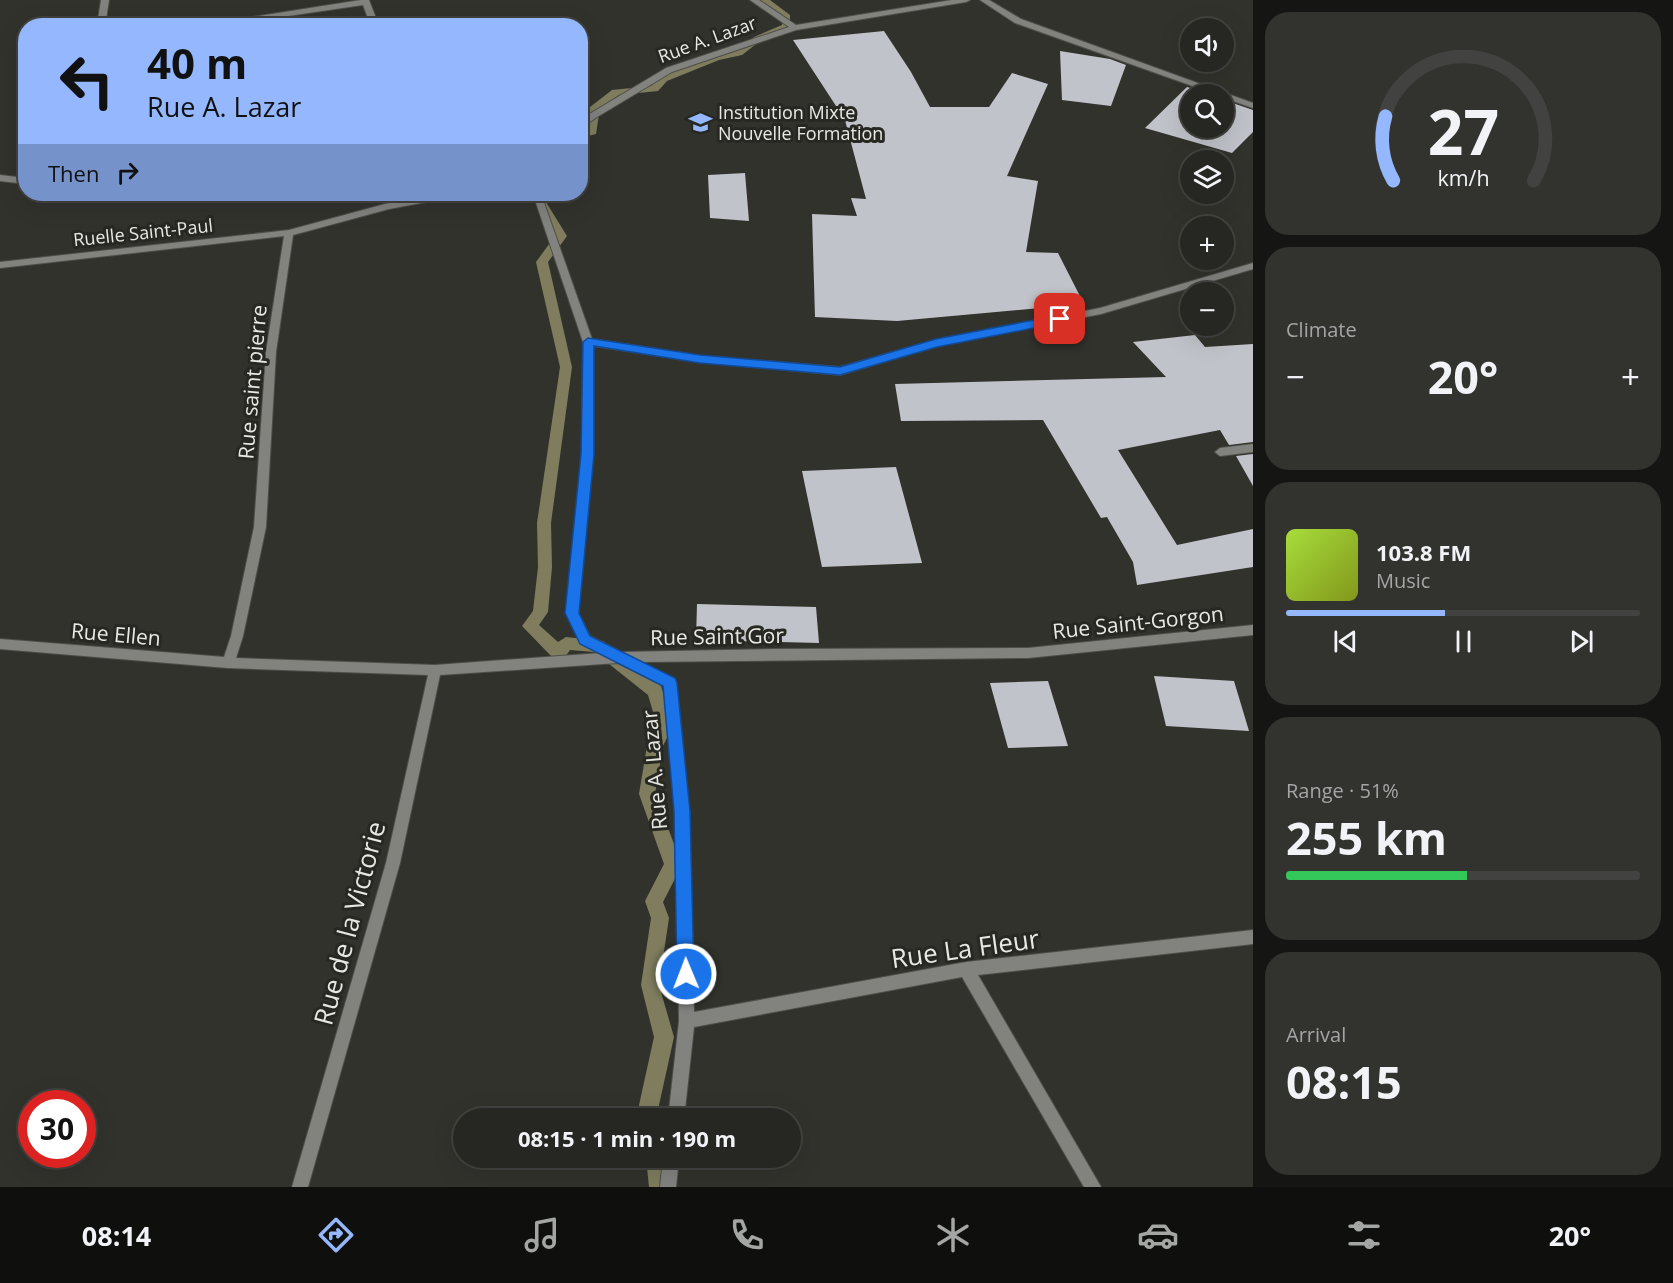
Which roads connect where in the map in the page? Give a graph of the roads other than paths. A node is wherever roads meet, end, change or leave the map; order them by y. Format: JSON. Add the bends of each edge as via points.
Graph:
{"nodes":[{"id":1,"x":105,"y":0,"type":"edge"},
{"id":2,"x":754,"y":0,"type":"edge"},
{"id":3,"x":966,"y":0,"type":"edge"},
{"id":4,"x":984,"y":0,"type":"edge"},
{"id":5,"x":366,"y":1,"type":"edge"},
{"id":6,"x":102,"y":18,"type":"edge"},
{"id":7,"x":253,"y":18,"type":"edge"},
{"id":8,"x":372,"y":18,"type":"edge"},
{"id":9,"x":795,"y":28,"type":"junction"},
{"id":10,"x":1193,"y":84,"type":"edge"},
{"id":11,"x":1234,"y":99,"type":"edge"},
{"id":12,"x":1253,"y":106,"type":"edge"},
{"id":13,"x":588,"y":120,"type":"edge"},
{"id":14,"x":0,"y":178,"type":"edge"},
{"id":15,"x":18,"y":180,"type":"edge"},
{"id":16,"x":404,"y":201,"type":"edge"},
{"id":17,"x":539,"y":201,"type":"edge"},
{"id":18,"x":289,"y":234,"type":"junction"},
{"id":19,"x":0,"y":266,"type":"edge"},
{"id":20,"x":1253,"y":267,"type":"edge"},
{"id":21,"x":588,"y":342,"type":"junction"},
{"id":22,"x":1253,"y":448,"type":"edge"},
{"id":23,"x":1220,"y":452,"type":"dead end"},
{"id":24,"x":1253,"y":630,"type":"edge"},
{"id":25,"x":0,"y":644,"type":"edge"},
{"id":26,"x":1028,"y":653,"type":"joint"},
{"id":27,"x":623,"y":657,"type":"junction"},
{"id":28,"x":228,"y":663,"type":"junction"},
{"id":29,"x":435,"y":670,"type":"junction"},
{"id":30,"x":1253,"y":937,"type":"edge"},
{"id":31,"x":966,"y":969,"type":"junction"},
{"id":32,"x":687,"y":1021,"type":"junction"},
{"id":33,"x":677,"y":1108,"type":"edge"},
{"id":34,"x":670,"y":1168,"type":"edge"},
{"id":35,"x":300,"y":1187,"type":"edge"},
{"id":36,"x":668,"y":1187,"type":"edge"},
{"id":37,"x":1093,"y":1187,"type":"edge"}],
"edges":[{"from":1,"to":6,"type":"street"},
{"from":2,"to":9,"type":"street"},
{"from":3,"to":9,"type":"street","name":"Rue A. Lazar"},
{"from":4,"to":10,"type":"street","via":[[1018,21]]},
{"from":5,"to":7,"type":"street"},
{"from":5,"to":8,"type":"street"},
{"from":9,"to":13,"type":"street","name":"Rue A. Lazar","via":[[669,70]]},
{"from":11,"to":12,"type":"street"},
{"from":14,"to":15,"type":"street"},
{"from":16,"to":18,"type":"street"},
{"from":17,"to":21,"type":"street","name":"Rue A. Lazar"},
{"from":18,"to":19,"type":"street","name":"Ruelle Saint-Paul","via":[[43,258]]},
{"from":18,"to":28,"type":"street","name":"Rue saint pierre","via":[[270,352],[260,527]]},
{"from":20,"to":21,"type":"street","via":[[1101,311],[936,343],[840,371],[700,359]]},
{"from":21,"to":27,"type":"street","name":"Rue A. Lazar","via":[[587,454],[572,613],[585,640]]},
{"from":22,"to":23,"type":"street"},
{"from":24,"to":26,"type":"street","name":"Rue Saint-Gorgon"},
{"from":25,"to":28,"type":"street","name":"Rue Ellen"},
{"from":26,"to":27,"type":"street","name":"Rue Saint Gor"},
{"from":27,"to":29,"type":"street","name":"Rue Saint Gor"},
{"from":27,"to":32,"type":"street","name":"Rue A. Lazar","via":[[670,683],[682,811]]},
{"from":28,"to":29,"type":"street","name":"Rue Saint Gor"},
{"from":29,"to":35,"type":"street","name":"Rue de la Victorie","via":[[393,863]]},
{"from":30,"to":31,"type":"street","name":"Rue La Fleur"},
{"from":31,"to":32,"type":"street","name":"Rue La Fleur"},
{"from":31,"to":37,"type":"street"},
{"from":32,"to":33,"type":"street","name":"Rue A. Lazar"},
{"from":34,"to":36,"type":"street"}]}
